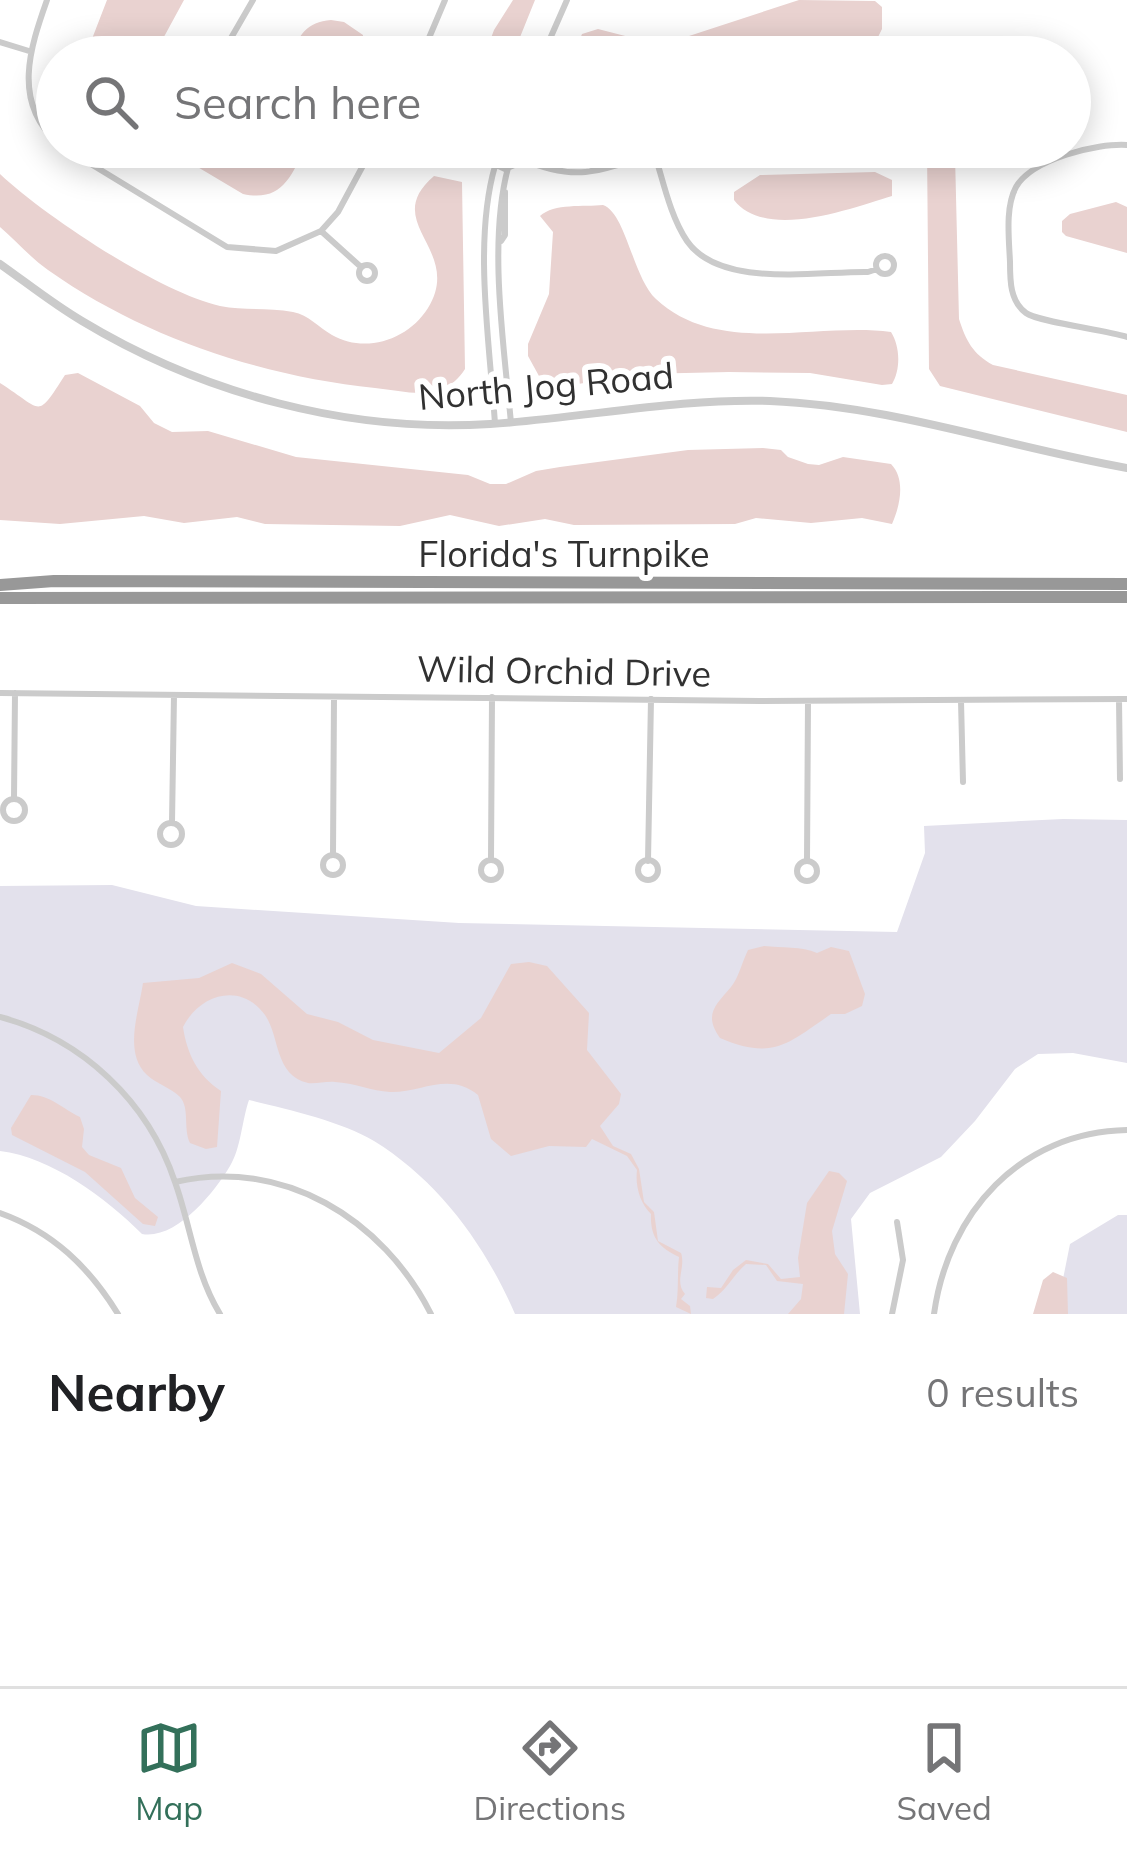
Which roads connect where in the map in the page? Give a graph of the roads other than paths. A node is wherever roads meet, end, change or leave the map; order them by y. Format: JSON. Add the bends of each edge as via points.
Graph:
{"nodes":[{"id":1,"x":47,"y":0,"type":"edge"},
{"id":2,"x":253,"y":0,"type":"edge"},
{"id":3,"x":567,"y":0,"type":"edge"},
{"id":4,"x":441,"y":1,"type":"edge"},
{"id":5,"x":232,"y":36,"type":"edge"},
{"id":6,"x":429,"y":36,"type":"edge"},
{"id":7,"x":551,"y":36,"type":"edge"},
{"id":8,"x":0,"y":42,"type":"edge"},
{"id":9,"x":29,"y":51,"type":"junction"},
{"id":10,"x":36,"y":113,"type":"edge"},
{"id":11,"x":1127,"y":145,"type":"edge"},
{"id":12,"x":1091,"y":147,"type":"edge"},
{"id":13,"x":99,"y":168,"type":"edge"},
{"id":14,"x":362,"y":168,"type":"edge"},
{"id":15,"x":494,"y":168,"type":"edge"},
{"id":16,"x":508,"y":168,"type":"edge"},
{"id":17,"x":550,"y":168,"type":"edge"},
{"id":18,"x":596,"y":168,"type":"edge"},
{"id":19,"x":608,"y":168,"type":"edge"},
{"id":20,"x":660,"y":168,"type":"edge"},
{"id":21,"x":1043,"y":168,"type":"edge"},
{"id":22,"x":602,"y":170,"type":"junction"},
{"id":23,"x":321,"y":231,"type":"junction"},
{"id":24,"x":0,"y":264,"type":"edge"},
{"id":25,"x":361,"y":267,"type":"dead end"},
{"id":26,"x":877,"y":268,"type":"dead end"},
{"id":27,"x":1127,"y":337,"type":"edge"},
{"id":28,"x":511,"y":423,"type":"junction"},
{"id":29,"x":495,"y":424,"type":"junction"},
{"id":30,"x":1127,"y":467,"type":"edge"},
{"id":31,"x":0,"y":581,"type":"edge"},
{"id":32,"x":1127,"y":584,"type":"edge"},
{"id":33,"x":1127,"y":597,"type":"edge"},
{"id":34,"x":0,"y":598,"type":"edge"},
{"id":35,"x":0,"y":693,"type":"edge"},
{"id":36,"x":15,"y":693,"type":"junction"},
{"id":37,"x":174,"y":694,"type":"junction"},
{"id":38,"x":334,"y":696,"type":"junction"},
{"id":39,"x":492,"y":698,"type":"junction"},
{"id":40,"x":651,"y":699,"type":"junction"},
{"id":41,"x":1123,"y":699,"type":"edge"},
{"id":42,"x":961,"y":700,"type":"junction"},
{"id":43,"x":808,"y":701,"type":"junction"},
{"id":44,"x":1120,"y":779,"type":"dead end"},
{"id":45,"x":962,"y":782,"type":"dead end"},
{"id":46,"x":14,"y":800,"type":"dead end"},
{"id":47,"x":172,"y":823,"type":"dead end"},
{"id":48,"x":333,"y":855,"type":"dead end"},
{"id":49,"x":491,"y":860,"type":"dead end"},
{"id":50,"x":648,"y":861,"type":"dead end"},
{"id":51,"x":807,"y":861,"type":"dead end"},
{"id":52,"x":0,"y":1017,"type":"edge"},
{"id":53,"x":1127,"y":1130,"type":"edge"},
{"id":54,"x":175,"y":1182,"type":"junction"},
{"id":55,"x":0,"y":1213,"type":"edge"},
{"id":56,"x":897,"y":1222,"type":"dead end"},
{"id":57,"x":118,"y":1314,"type":"edge"},
{"id":58,"x":220,"y":1314,"type":"edge"},
{"id":59,"x":431,"y":1314,"type":"edge"},
{"id":60,"x":892,"y":1314,"type":"edge"},
{"id":61,"x":934,"y":1314,"type":"edge"}],
"edges":[{"from":1,"to":9,"type":"street"},
{"from":2,"to":5,"type":"street"},
{"from":3,"to":7,"type":"street"},
{"from":4,"to":6,"type":"street"},
{"from":8,"to":9,"type":"street"},
{"from":9,"to":10,"type":"street"},
{"from":11,"to":12,"type":"street"},
{"from":13,"to":23,"type":"street","via":[[227,247],[276,251]]},
{"from":14,"to":23,"type":"street"},
{"from":15,"to":29,"type":"street","via":[[486,254]]},
{"from":16,"to":28,"type":"street","via":[[500,295]]},
{"from":17,"to":22,"type":"street","via":[[572,175]]},
{"from":18,"to":22,"type":"street"},
{"from":19,"to":22,"type":"street"},
{"from":20,"to":26,"type":"street","via":[[685,238],[718,267]]},
{"from":21,"to":27,"type":"street","via":[[1025,176],[1010,208],[1012,291],[1038,319]]},
{"from":23,"to":25,"type":"street"},
{"from":24,"to":29,"type":"street","name":"North Jog Road","via":[[135,350],[258,398],[402,426]]},
{"from":28,"to":29,"type":"street","name":"North Jog Road"},
{"from":28,"to":30,"type":"street","name":"North Jog Road","via":[[692,400],[831,404]]},
{"from":31,"to":32,"type":"highway","name":"Florida's Turnpike"},
{"from":33,"to":34,"type":"highway","name":"Florida's Turnpike"},
{"from":35,"to":36,"type":"street","name":"Wild Orchid Drive"},
{"from":36,"to":37,"type":"street","name":"Wild Orchid Drive"},
{"from":36,"to":46,"type":"street"},
{"from":37,"to":38,"type":"street","name":"Wild Orchid Drive"},
{"from":37,"to":47,"type":"street"},
{"from":38,"to":39,"type":"street","name":"Wild Orchid Drive"},
{"from":38,"to":48,"type":"street"},
{"from":39,"to":40,"type":"street","name":"Wild Orchid Drive"},
{"from":39,"to":49,"type":"street"},
{"from":40,"to":43,"type":"street","name":"Wild Orchid Drive"},
{"from":40,"to":50,"type":"street"},
{"from":41,"to":42,"type":"street","name":"Wild Orchid Drive"},
{"from":41,"to":44,"type":"street"},
{"from":42,"to":43,"type":"street","name":"Wild Orchid Drive"},
{"from":42,"to":45,"type":"street"},
{"from":43,"to":51,"type":"street"},
{"from":52,"to":54,"type":"street","via":[[56,1038],[113,1080]]},
{"from":53,"to":61,"type":"street","via":[[1058,1143],[994,1184],[953,1241]]},
{"from":54,"to":58,"type":"street","via":[[195,1260]]},
{"from":54,"to":59,"type":"street","via":[[241,1177],[331,1204],[388,1250]]},
{"from":55,"to":57,"type":"street","via":[[74,1256]]},
{"from":56,"to":60,"type":"street","via":[[903,1260]]}]}
